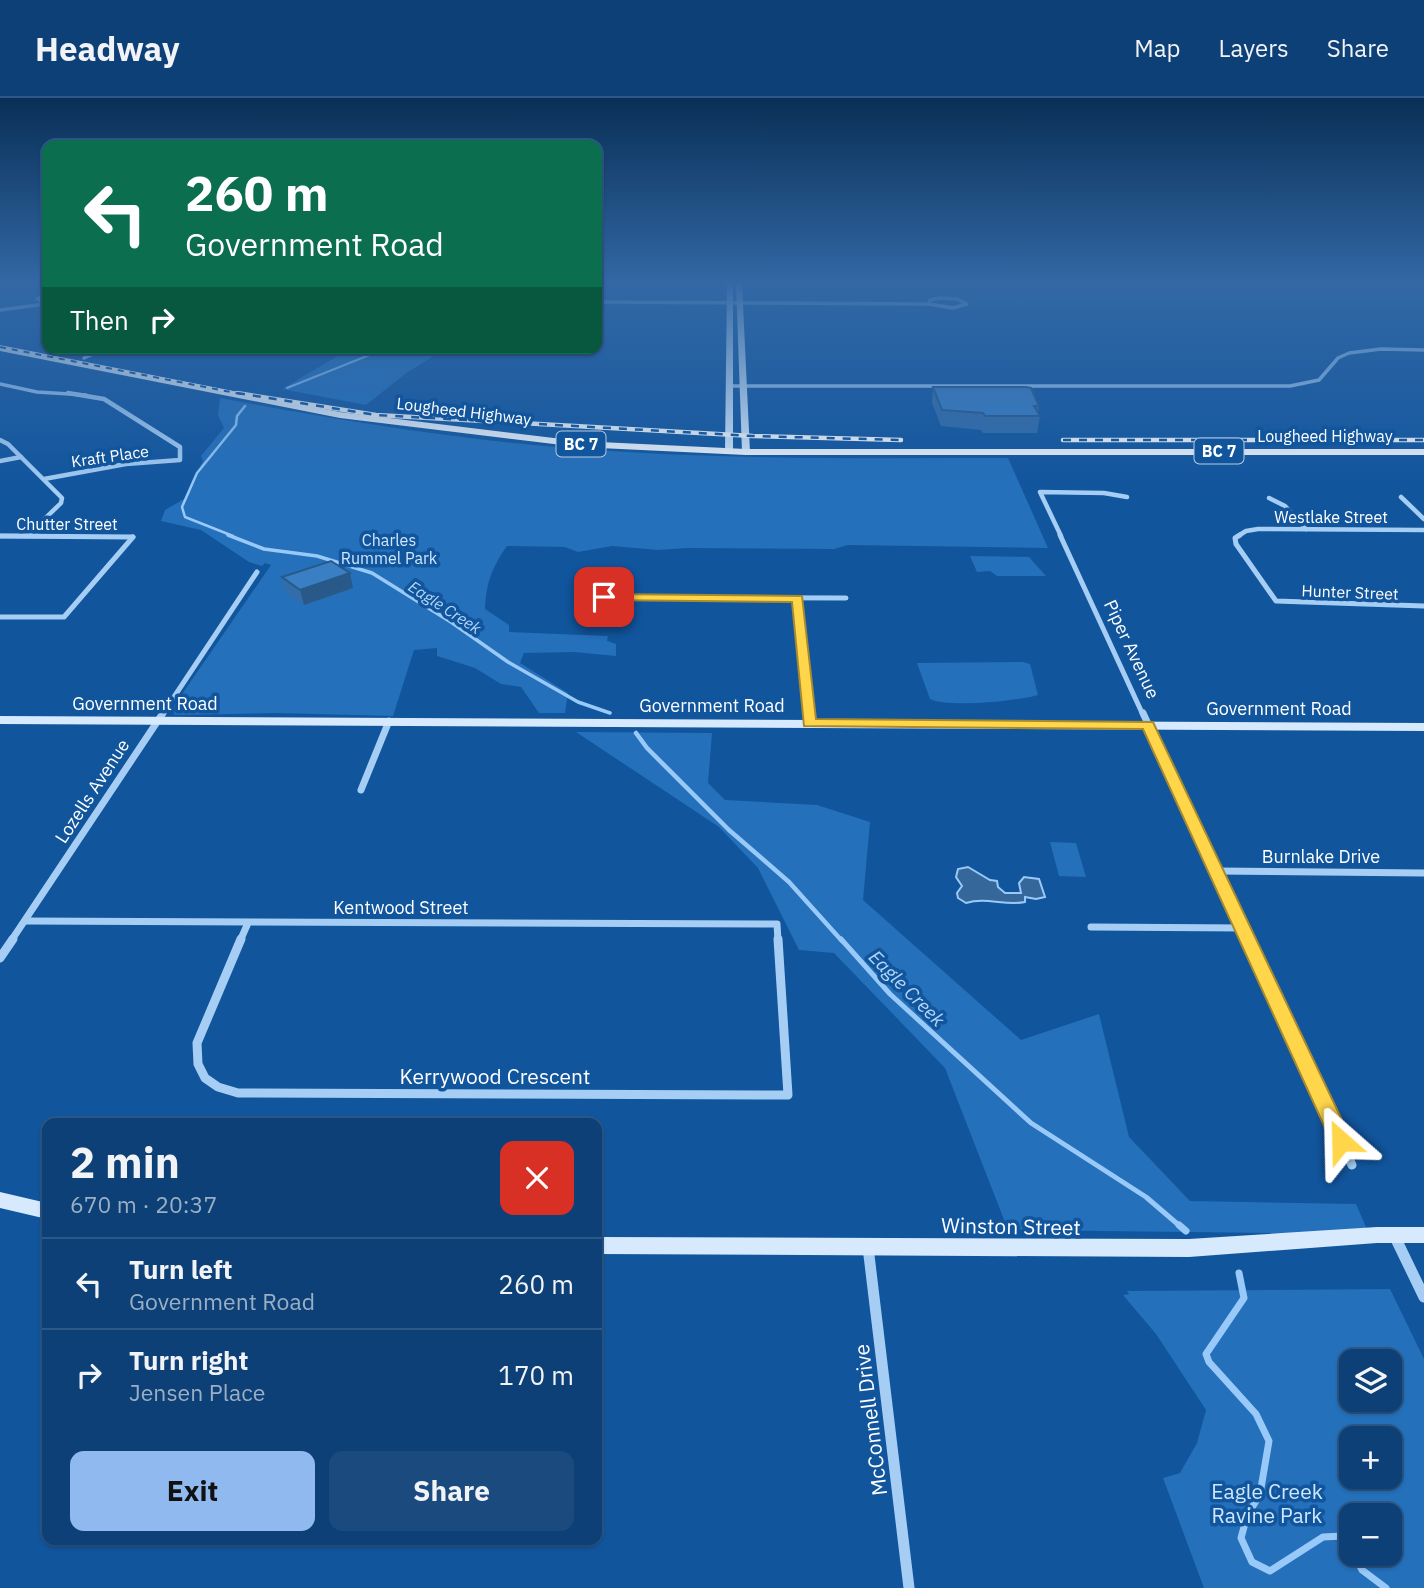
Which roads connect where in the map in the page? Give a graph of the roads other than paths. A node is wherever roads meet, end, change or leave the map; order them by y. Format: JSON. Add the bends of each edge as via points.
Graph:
{"nodes":[{"id":1,"x":23,"y":353,"type":"edge"},
{"id":2,"x":730,"y":353,"type":"edge"},
{"id":3,"x":742,"y":353,"type":"edge"},
{"id":4,"x":1357,"y":353,"type":"edge"},
{"id":5,"x":64,"y":354,"type":"edge"},
{"id":6,"x":95,"y":354,"type":"edge"},
{"id":7,"x":85,"y":358,"type":"junction"},
{"id":8,"x":0,"y":384,"type":"edge"},
{"id":9,"x":744,"y":385,"type":"junction"},
{"id":10,"x":730,"y":386,"type":"junction"},
{"id":11,"x":0,"y":440,"type":"edge"},
{"id":12,"x":746,"y":446,"type":"junction"},
{"id":13,"x":729,"y":449,"type":"junction"},
{"id":14,"x":1015,"y":451,"type":"junction"},
{"id":15,"x":1424,"y":452,"type":"edge"},
{"id":16,"x":21,"y":457,"type":"junction"},
{"id":17,"x":0,"y":461,"type":"edge"},
{"id":18,"x":44,"y":479,"type":"junction"},
{"id":19,"x":1127,"y":497,"type":"dead end"},
{"id":20,"x":1401,"y":497,"type":"dead end"},
{"id":21,"x":1269,"y":498,"type":"dead end"},
{"id":22,"x":1424,"y":519,"type":"edge"},
{"id":23,"x":1306,"y":529,"type":"junction"},
{"id":24,"x":1424,"y":530,"type":"edge"},
{"id":25,"x":0,"y":536,"type":"edge"},
{"id":26,"x":27,"y":536,"type":"junction"},
{"id":27,"x":257,"y":572,"type":"dead end"},
{"id":28,"x":584,"y":593,"type":"dead end"},
{"id":29,"x":797,"y":598,"type":"junction"},
{"id":30,"x":846,"y":598,"type":"dead end"},
{"id":31,"x":1276,"y":601,"type":"joint"},
{"id":32,"x":1424,"y":606,"type":"edge"},
{"id":33,"x":0,"y":617,"type":"edge"},
{"id":34,"x":0,"y":720,"type":"edge"},
{"id":35,"x":157,"y":720,"type":"junction"},
{"id":36,"x":389,"y":721,"type":"junction"},
{"id":37,"x":809,"y":723,"type":"junction"},
{"id":38,"x":1148,"y":725,"type":"junction"},
{"id":39,"x":1424,"y":727,"type":"edge"},
{"id":40,"x":361,"y":790,"type":"dead end"},
{"id":41,"x":1217,"y":872,"type":"junction"},
{"id":42,"x":1424,"y":873,"type":"edge"},
{"id":43,"x":25,"y":921,"type":"junction"},
{"id":44,"x":248,"y":923,"type":"junction"},
{"id":45,"x":777,"y":924,"type":"joint"},
{"id":46,"x":1091,"y":927,"type":"dead end"},
{"id":47,"x":1242,"y":928,"type":"junction"},
{"id":48,"x":0,"y":958,"type":"edge"},
{"id":49,"x":1352,"y":1165,"type":"dead end"},
{"id":50,"x":0,"y":1200,"type":"edge"},
{"id":51,"x":42,"y":1210,"type":"edge"},
{"id":52,"x":1394,"y":1235,"type":"junction"},
{"id":53,"x":1424,"y":1235,"type":"edge"},
{"id":54,"x":602,"y":1246,"type":"edge"},
{"id":55,"x":868,"y":1247,"type":"junction"},
{"id":56,"x":1424,"y":1297,"type":"edge"},
{"id":57,"x":909,"y":1588,"type":"edge"}],
"edges":[{"from":1,"to":13,"type":"main road","name":"Lougheed Highway","number":"BC 7","via":[[399,424],[579,444]]},
{"from":2,"to":10,"type":"street"},
{"from":3,"to":9,"type":"street"},
{"from":4,"to":9,"type":"street","via":[[1337,358],[1317,381],[1290,386]]},
{"from":5,"to":7,"type":"main road","name":"Lougheed Highway","number":"BC 7"},
{"from":6,"to":7,"type":"street"},
{"from":7,"to":13,"type":"main road","name":"Lougheed Highway","number":"BC 7","via":[[343,410],[458,427]]},
{"from":8,"to":18,"type":"street","name":"Kraft Place","via":[[104,399],[180,447],[182,453],[180,460],[126,464]]},
{"from":9,"to":10,"type":"street"},
{"from":9,"to":12,"type":"street"},
{"from":10,"to":13,"type":"street"},
{"from":11,"to":16,"type":"street"},
{"from":12,"to":13,"type":"main road","name":"Lougheed Highway","number":"BC 7"},
{"from":12,"to":14,"type":"main road","name":"Lougheed Highway","number":"BC 7"},
{"from":12,"to":14,"type":"main road","name":"Lougheed Highway","number":"BC 7"},
{"from":14,"to":15,"type":"main road","name":"Lougheed Highway","number":"BC 7"},
{"from":16,"to":17,"type":"street"},
{"from":16,"to":18,"type":"street"},
{"from":18,"to":26,"type":"street","via":[[62,498],[61,503]]},
{"from":19,"to":38,"type":"street","name":"Piper Avenue","via":[[1040,492]]},
{"from":20,"to":22,"type":"street"},
{"from":21,"to":23,"type":"street","via":[[1285,506]]},
{"from":23,"to":24,"type":"street","name":"Westlake Street"},
{"from":23,"to":31,"type":"street","name":"Westlake Street","via":[[1258,530],[1235,538]]},
{"from":25,"to":26,"type":"street","name":"Chutter Street"},
{"from":26,"to":33,"type":"street","name":"Chutter Street","via":[[133,537],[64,617]]},
{"from":27,"to":35,"type":"street","name":"Lozells Avenue"},
{"from":28,"to":29,"type":"street","via":[[604,597]]},
{"from":29,"to":30,"type":"street"},
{"from":29,"to":37,"type":"street"},
{"from":31,"to":32,"type":"street","name":"Hunter Street"},
{"from":34,"to":35,"type":"street","name":"Government Road"},
{"from":35,"to":36,"type":"street","name":"Government Road"},
{"from":35,"to":43,"type":"street","name":"Lozells Avenue"},
{"from":36,"to":37,"type":"street","name":"Government Road"},
{"from":36,"to":40,"type":"street"},
{"from":37,"to":38,"type":"street","name":"Government Road"},
{"from":38,"to":39,"type":"street","name":"Government Road"},
{"from":38,"to":41,"type":"street","name":"Piper Avenue"},
{"from":41,"to":42,"type":"street","name":"Burnlake Drive"},
{"from":41,"to":47,"type":"street","name":"Piper Avenue"},
{"from":43,"to":44,"type":"street","name":"Kentwood Street"},
{"from":43,"to":48,"type":"street","name":"Lozells Avenue"},
{"from":44,"to":45,"type":"street","name":"Kentwood Street"},
{"from":44,"to":45,"type":"street","name":"Kerrywood Crescent","via":[[197,1043],[196,1063],[202,1077],[218,1088],[238,1093],[788,1095]]},
{"from":46,"to":47,"type":"street"},
{"from":47,"to":49,"type":"street","name":"Piper Avenue"},
{"from":50,"to":51,"type":"street"},
{"from":52,"to":53,"type":"street","name":"Winston Street"},
{"from":52,"to":55,"type":"street","name":"Winston Street","via":[[1189,1248]]},
{"from":52,"to":56,"type":"street"},
{"from":54,"to":55,"type":"street","name":"Winston Street"},
{"from":55,"to":57,"type":"street","name":"McConnell Drive"}]}
